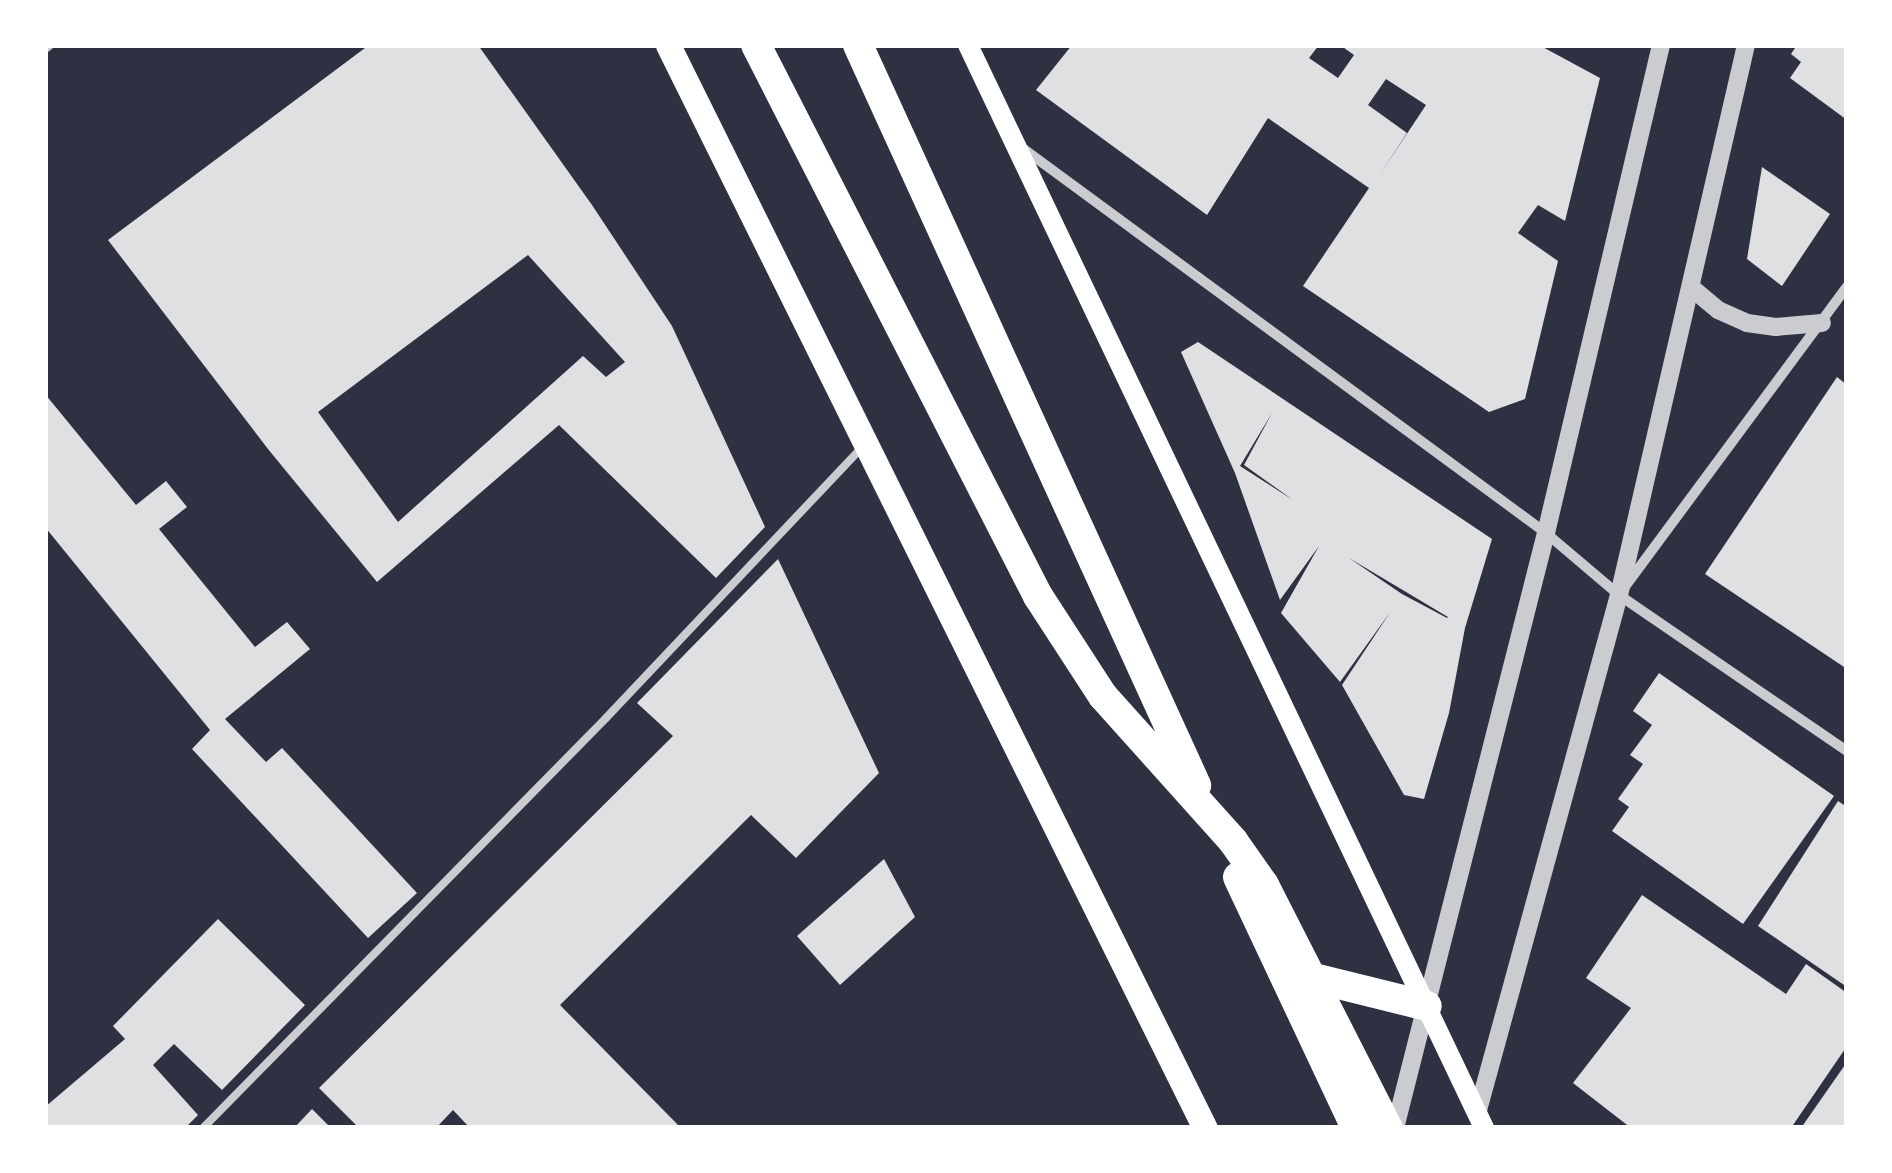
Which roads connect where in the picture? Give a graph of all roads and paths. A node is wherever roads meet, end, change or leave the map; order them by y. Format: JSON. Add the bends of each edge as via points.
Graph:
{"nodes":[{"id":1,"x":668,"y":45,"type":"edge"},
{"id":2,"x":756,"y":45,"type":"edge"},
{"id":3,"x":858,"y":45,"type":"edge"},
{"id":4,"x":968,"y":45,"type":"edge"},
{"id":5,"x":1660,"y":45,"type":"edge"},
{"id":6,"x":1746,"y":45,"type":"edge"},
{"id":7,"x":1014,"y":142,"type":"junction"},
{"id":8,"x":1693,"y":288,"type":"junction"},
{"id":9,"x":1847,"y":288,"type":"edge"},
{"id":10,"x":1822,"y":324,"type":"junction"},
{"id":11,"x":866,"y":442,"type":"junction"},
{"id":12,"x":1546,"y":533,"type":"junction"},
{"id":13,"x":1619,"y":596,"type":"junction"},
{"id":14,"x":1847,"y":751,"type":"edge"},
{"id":15,"x":1314,"y":978,"type":"junction"},
{"id":16,"x":1428,"y":1006,"type":"junction"},
{"id":17,"x":1481,"y":1121,"type":"edge"},
{"id":18,"x":202,"y":1128,"type":"edge"},
{"id":19,"x":1204,"y":1128,"type":"edge"},
{"id":20,"x":1356,"y":1128,"type":"edge"},
{"id":21,"x":1392,"y":1128,"type":"edge"}],
"edges":[{"from":1,"to":11,"type":"main road"},
{"from":2,"to":15,"type":"highway","via":[[1075,659],[1233,840]]},
{"from":3,"to":20,"type":"highway"},
{"from":4,"to":7,"type":"main road"},
{"from":5,"to":12,"type":"street"},
{"from":6,"to":8,"type":"street"},
{"from":7,"to":12,"type":"street"},
{"from":7,"to":16,"type":"main road"},
{"from":8,"to":10,"type":"street","via":[[1747,323]]},
{"from":8,"to":13,"type":"street"},
{"from":9,"to":10,"type":"street"},
{"from":10,"to":13,"type":"street"},
{"from":11,"to":18,"type":"lane","via":[[606,718]]},
{"from":11,"to":19,"type":"main road"},
{"from":12,"to":13,"type":"street"},
{"from":12,"to":16,"type":"street"},
{"from":13,"to":14,"type":"street"},
{"from":13,"to":17,"type":"street"},
{"from":15,"to":16,"type":"highway"},
{"from":15,"to":21,"type":"highway"},
{"from":16,"to":17,"type":"main road"},
{"from":16,"to":21,"type":"street"}]}
